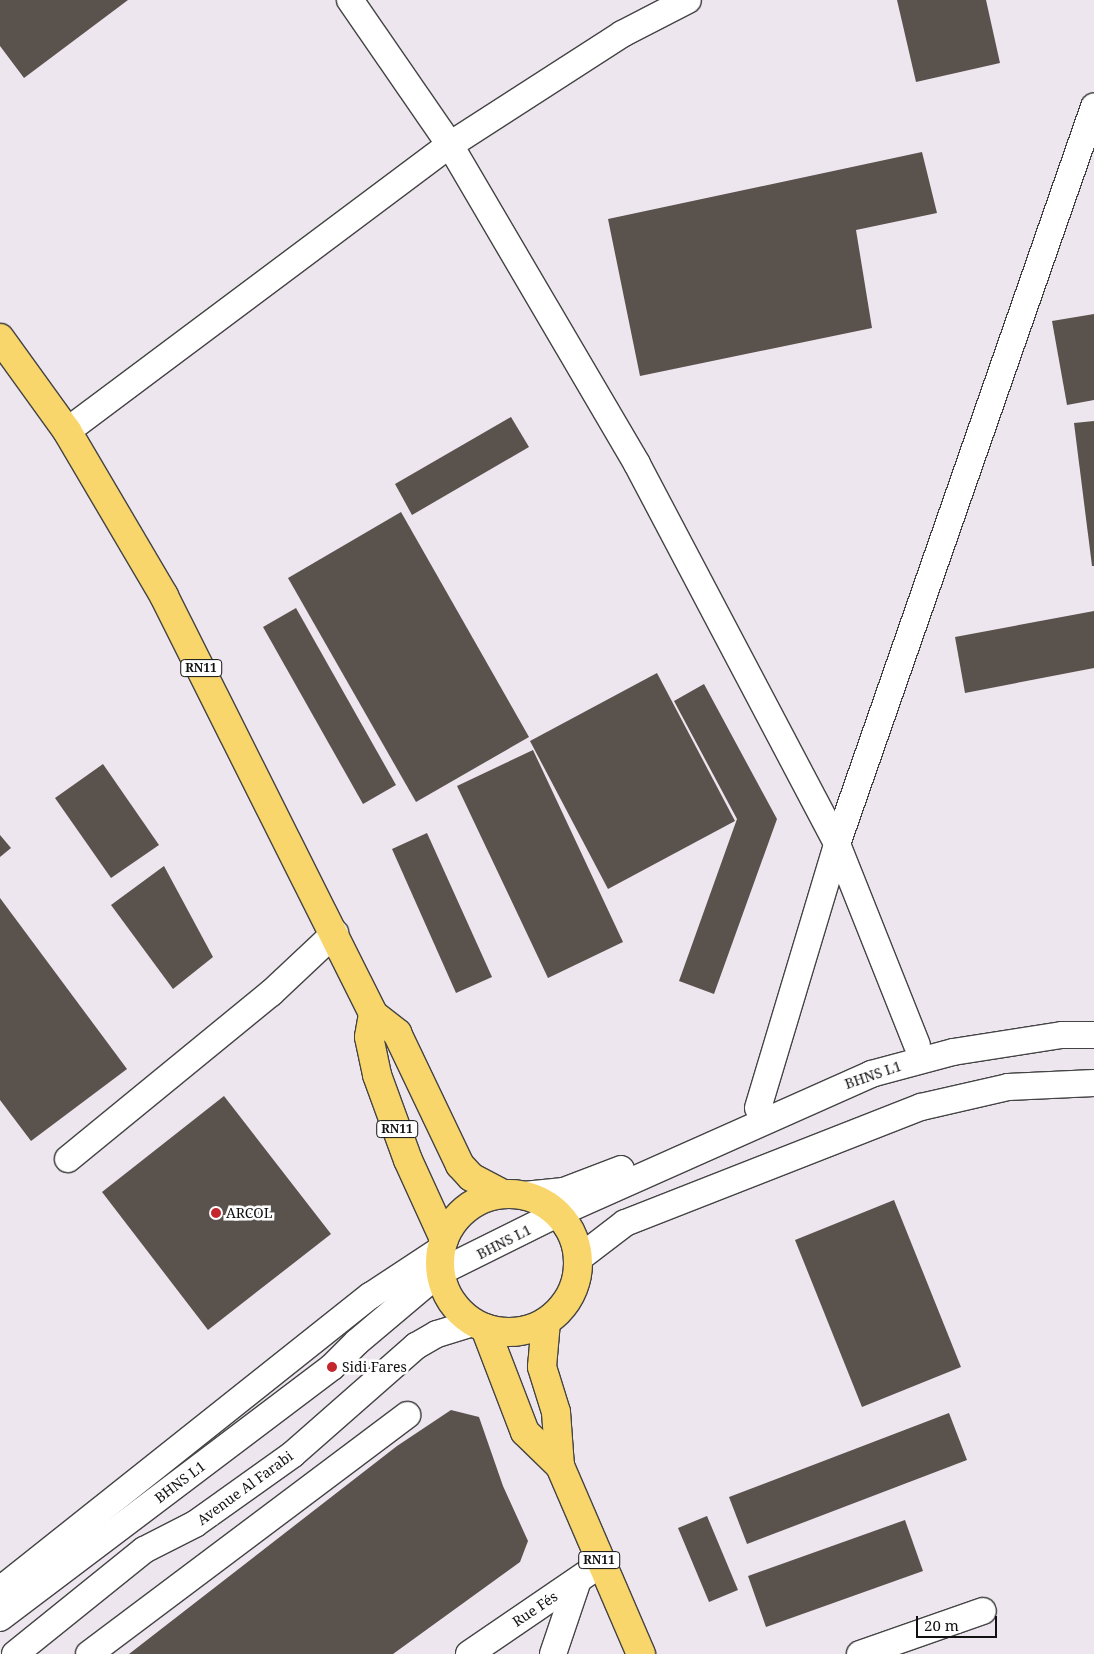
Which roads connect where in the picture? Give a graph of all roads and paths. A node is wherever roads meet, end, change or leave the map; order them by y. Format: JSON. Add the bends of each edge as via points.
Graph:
{"nodes":[{"id":1,"x":350,"y":0,"type":"edge"},
{"id":2,"x":688,"y":0,"type":"edge"},
{"id":3,"x":1094,"y":107,"type":"edge"},
{"id":4,"x":450,"y":146,"type":"junction"},
{"id":5,"x":0,"y":338,"type":"edge"},
{"id":6,"x":67,"y":431,"type":"junction"},
{"id":7,"x":836,"y":844,"type":"junction"},
{"id":8,"x":335,"y":933,"type":"junction"},
{"id":9,"x":373,"y":1014,"type":"junction"},
{"id":10,"x":1094,"y":1022,"type":"edge"},
{"id":11,"x":1094,"y":1035,"type":"edge"},
{"id":12,"x":1094,"y":1041,"type":"edge"},
{"id":13,"x":917,"y":1045,"type":"junction"},
{"id":14,"x":1094,"y":1083,"type":"edge"},
{"id":15,"x":758,"y":1108,"type":"junction"},
{"id":16,"x":68,"y":1159,"type":"dead end"},
{"id":17,"x":514,"y":1194,"type":"junction"},
{"id":18,"x":560,"y":1218,"type":"junction"},
{"id":19,"x":578,"y":1259,"type":"junction"},
{"id":20,"x":442,"y":1262,"type":"junction"},
{"id":21,"x":546,"y":1322,"type":"junction"},
{"id":22,"x":480,"y":1326,"type":"junction"},
{"id":23,"x":407,"y":1415,"type":"dead end"},
{"id":24,"x":560,"y":1466,"type":"junction"},
{"id":25,"x":195,"y":1524,"type":"junction"},
{"id":26,"x":219,"y":1556,"type":"junction"},
{"id":27,"x":601,"y":1564,"type":"junction"},
{"id":28,"x":578,"y":1580,"type":"junction"},
{"id":29,"x":0,"y":1590,"type":"edge"},
{"id":30,"x":555,"y":1595,"type":"junction"},
{"id":31,"x":983,"y":1611,"type":"dead end"},
{"id":32,"x":0,"y":1618,"type":"edge"},
{"id":33,"x":0,"y":1627,"type":"edge"},
{"id":34,"x":15,"y":1654,"type":"edge"},
{"id":35,"x":90,"y":1654,"type":"edge"},
{"id":36,"x":469,"y":1654,"type":"edge"},
{"id":37,"x":535,"y":1654,"type":"edge"},
{"id":38,"x":553,"y":1654,"type":"edge"},
{"id":39,"x":641,"y":1654,"type":"edge"},
{"id":40,"x":860,"y":1654,"type":"edge"}],
"edges":[{"from":1,"to":4,"type":"street"},
{"from":2,"to":4,"type":"street","via":[[622,34]]},
{"from":3,"to":7,"type":"street"},
{"from":4,"to":6,"type":"street"},
{"from":4,"to":7,"type":"street","via":[[637,464]]},
{"from":5,"to":6,"type":"main road","number":"RN11"},
{"from":6,"to":8,"type":"main road","number":"RN11","via":[[164,596]]},
{"from":7,"to":13,"type":"street"},
{"from":7,"to":15,"type":"street"},
{"from":8,"to":9,"type":"main road","number":"RN11"},
{"from":8,"to":16,"type":"street","via":[[270,993]]},
{"from":9,"to":17,"type":"main road","number":"RN11","via":[[397,1033],[460,1165],[471,1178]]},
{"from":9,"to":20,"type":"main road","number":"RN11","via":[[369,1037],[377,1075]]},
{"from":10,"to":13,"type":"street","via":[[986,1028]]},
{"from":11,"to":18,"type":"street","name":"BHNS L1","via":[[1062,1035],[953,1052],[871,1074]]},
{"from":12,"to":18,"type":"street","name":"BHNS L1","via":[[987,1052],[926,1065],[836,1095]]},
{"from":13,"to":15,"type":"street","via":[[843,1070]]},
{"from":14,"to":19,"type":"street","via":[[1008,1086],[921,1107],[625,1223]]},
{"from":15,"to":17,"type":"street","via":[[564,1191]]},
{"from":17,"to":18,"type":"main road","number":"RN11"},
{"from":17,"to":20,"type":"main road","via":[[481,1199],[463,1211]]},
{"from":18,"to":19,"type":"main road","via":[[572,1234]]},
{"from":18,"to":20,"type":"street","name":"BHNS L1"},
{"from":19,"to":21,"type":"main road","via":[[572,1292]]},
{"from":20,"to":22,"type":"main road","number":"RN11","via":[[457,1309]]},
{"from":20,"to":29,"type":"street","via":[[370,1296]]},
{"from":20,"to":32,"type":"street","name":"BHNS L1","via":[[332,1367]]},
{"from":20,"to":33,"type":"street","name":"BHNS L1","via":[[315,1390]]},
{"from":21,"to":22,"type":"main road","via":[[525,1331],[502,1332]]},
{"from":21,"to":24,"type":"main road","number":"RN11","via":[[542,1367],[556,1412]]},
{"from":22,"to":24,"type":"main road","number":"RN11","via":[[525,1432]]},
{"from":22,"to":25,"type":"street","name":"Avenue Al Farabi","via":[[437,1334],[416,1346],[293,1454]]},
{"from":23,"to":26,"type":"street"},
{"from":24,"to":27,"type":"main road","number":"RN11"},
{"from":25,"to":26,"type":"street"},
{"from":25,"to":34,"type":"street","name":"Avenue Al Farabi","via":[[144,1550]]},
{"from":26,"to":35,"type":"street"},
{"from":27,"to":28,"type":"street","name":"Rue Fés"},
{"from":27,"to":39,"type":"main road","number":"RN11"},
{"from":28,"to":30,"type":"street","name":"Rue Fés"},
{"from":28,"to":38,"type":"street"},
{"from":30,"to":36,"type":"street","name":"Rue Fés"},
{"from":30,"to":37,"type":"street"},
{"from":31,"to":40,"type":"street"}]}
